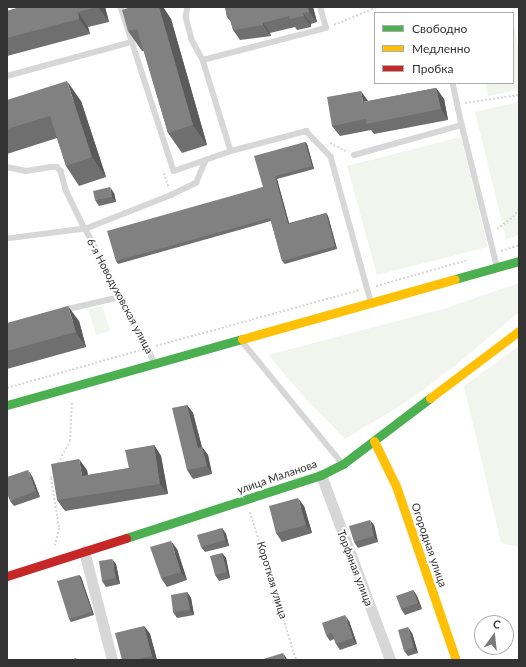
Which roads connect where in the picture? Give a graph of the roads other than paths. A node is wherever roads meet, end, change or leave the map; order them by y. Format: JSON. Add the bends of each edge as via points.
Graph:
{"nodes":[{"id":1,"x":121,"y":7,"type":"edge"},
{"id":2,"x":188,"y":7,"type":"edge"},
{"id":3,"x":320,"y":7,"type":"edge"},
{"id":4,"x":131,"y":42,"type":"junction"},
{"id":5,"x":203,"y":60,"type":"junction"},
{"id":6,"x":7,"y":76,"type":"edge"},
{"id":7,"x":453,"y":84,"type":"edge"},
{"id":8,"x":462,"y":125,"type":"junction"},
{"id":9,"x":231,"y":151,"type":"junction"},
{"id":10,"x":354,"y":155,"type":"dead end"},
{"id":11,"x":206,"y":160,"type":"junction"},
{"id":12,"x":7,"y":167,"type":"edge"},
{"id":13,"x":85,"y":229,"type":"junction"},
{"id":14,"x":7,"y":239,"type":"edge"},
{"id":15,"x":519,"y":262,"type":"edge"},
{"id":16,"x":498,"y":267,"type":"junction"},
{"id":17,"x":120,"y":297,"type":"junction"},
{"id":18,"x":372,"y":303,"type":"junction"},
{"id":19,"x":60,"y":311,"type":"edge"},
{"id":20,"x":519,"y":331,"type":"edge"},
{"id":21,"x":240,"y":340,"type":"junction"},
{"id":22,"x":154,"y":364,"type":"junction"},
{"id":23,"x":7,"y":406,"type":"edge"},
{"id":24,"x":374,"y":441,"type":"junction"},
{"id":25,"x":343,"y":464,"type":"junction"},
{"id":26,"x":321,"y":475,"type":"junction"},
{"id":27,"x":84,"y":551,"type":"junction"},
{"id":28,"x":7,"y":576,"type":"edge"},
{"id":29,"x":112,"y":660,"type":"edge"},
{"id":30,"x":390,"y":660,"type":"edge"},
{"id":31,"x":456,"y":660,"type":"edge"}],
"edges":[{"from":1,"to":4,"type":"lane"},
{"from":2,"to":5,"type":"lane","via":[[186,17],[192,40]]},
{"from":3,"to":5,"type":"lane","via":[[326,28]]},
{"from":4,"to":6,"type":"lane"},
{"from":4,"to":11,"type":"lane","via":[[174,171]]},
{"from":5,"to":9,"type":"lane"},
{"from":7,"to":8,"type":"lane"},
{"from":8,"to":10,"type":"lane"},
{"from":8,"to":16,"type":"lane"},
{"from":9,"to":11,"type":"lane"},
{"from":9,"to":18,"type":"lane","via":[[306,131],[331,157]]},
{"from":11,"to":13,"type":"lane","name":"6-я Новодуховская улица","via":[[196,183]]},
{"from":12,"to":13,"type":"lane","via":[[26,171],[51,167],[61,171],[66,190]]},
{"from":13,"to":14,"type":"lane"},
{"from":13,"to":17,"type":"lane","name":"6-я Новодуховская улица"},
{"from":15,"to":16,"type":"street"},
{"from":16,"to":18,"type":"street"},
{"from":17,"to":19,"type":"lane"},
{"from":17,"to":22,"type":"lane","name":"6-я Новодуховская улица"},
{"from":18,"to":21,"type":"street"},
{"from":20,"to":24,"type":"street","name":"улица Маланова"},
{"from":21,"to":22,"type":"street"},
{"from":21,"to":25,"type":"lane"},
{"from":22,"to":23,"type":"street"},
{"from":24,"to":25,"type":"street","name":"улица Маланова"},
{"from":24,"to":31,"type":"street","name":"Огородная улица","via":[[396,486]]},
{"from":25,"to":26,"type":"street","name":"улица Маланова"},
{"from":26,"to":27,"type":"street","name":"улица Маланова"},
{"from":26,"to":30,"type":"street","name":"Торфяная улица"},
{"from":27,"to":28,"type":"street","name":"улица Маланова"},
{"from":27,"to":29,"type":"street"}]}
